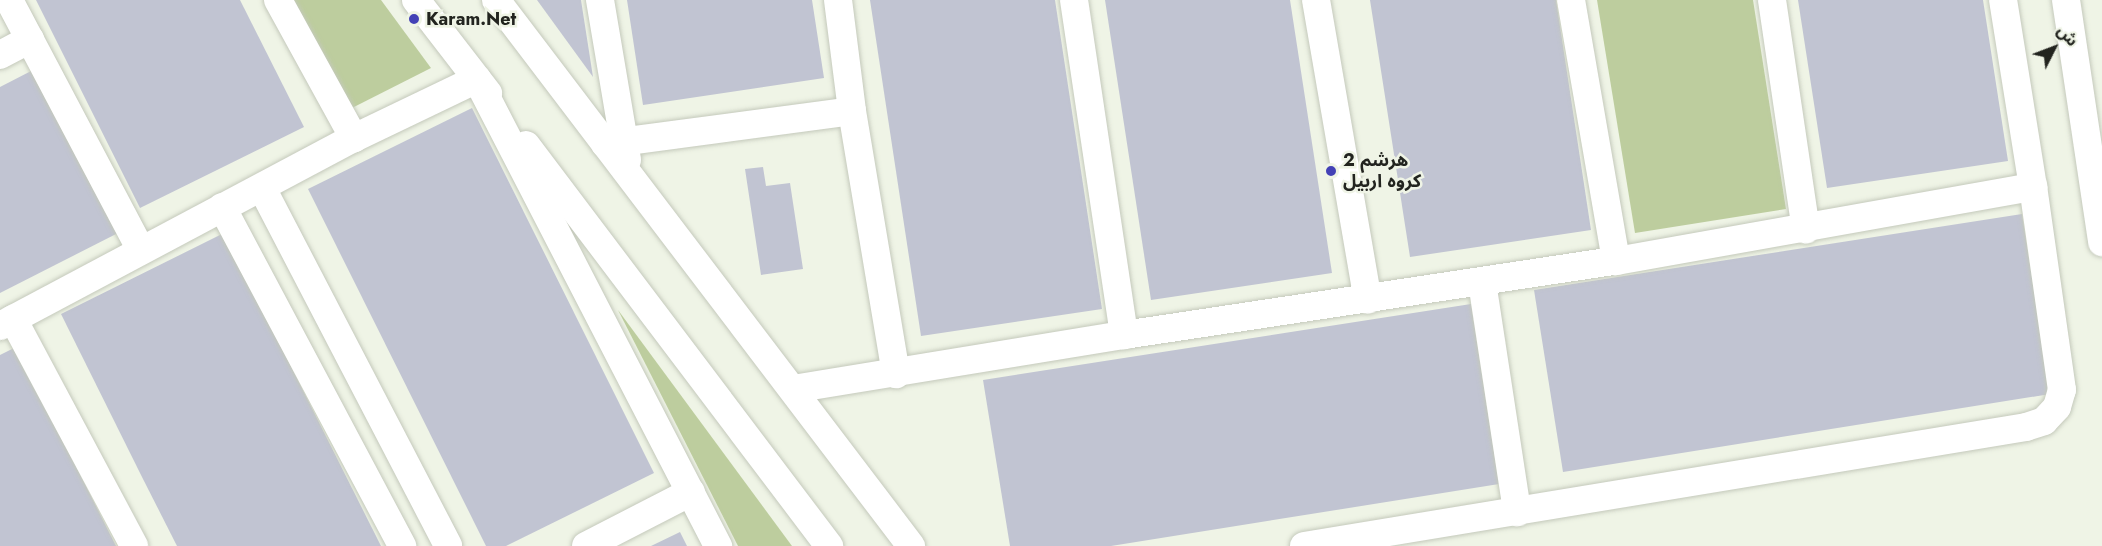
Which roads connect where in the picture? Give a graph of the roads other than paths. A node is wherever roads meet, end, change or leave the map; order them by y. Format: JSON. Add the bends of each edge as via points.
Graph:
{"nodes":[{"id":1,"x":9,"y":0,"type":"edge"},
{"id":2,"x":278,"y":0,"type":"edge"},
{"id":3,"x":416,"y":0,"type":"edge"},
{"id":4,"x":496,"y":0,"type":"edge"},
{"id":5,"x":600,"y":0,"type":"edge"},
{"id":6,"x":838,"y":0,"type":"edge"},
{"id":7,"x":1074,"y":0,"type":"edge"},
{"id":8,"x":1316,"y":0,"type":"edge"},
{"id":9,"x":1571,"y":0,"type":"edge"},
{"id":10,"x":1772,"y":0,"type":"edge"},
{"id":11,"x":2003,"y":0,"type":"edge"},
{"id":12,"x":2066,"y":0,"type":"edge"},
{"id":13,"x":30,"y":39,"type":"junction"},
{"id":14,"x":0,"y":55,"type":"edge"},
{"id":15,"x":477,"y":79,"type":"junction"},
{"id":16,"x":852,"y":111,"type":"junction"},
{"id":17,"x":354,"y":138,"type":"junction"},
{"id":18,"x":614,"y":143,"type":"junction"},
{"id":19,"x":2034,"y":187,"type":"junction"},
{"id":20,"x":262,"y":188,"type":"junction"},
{"id":21,"x":222,"y":207,"type":"junction"},
{"id":22,"x":1806,"y":229,"type":"junction"},
{"id":23,"x":2102,"y":242,"type":"edge"},
{"id":24,"x":141,"y":250,"type":"junction"},
{"id":25,"x":1616,"y":261,"type":"junction"},
{"id":26,"x":1482,"y":282,"type":"junction"},
{"id":27,"x":1368,"y":300,"type":"junction"},
{"id":28,"x":7,"y":323,"type":"edge"},
{"id":29,"x":1124,"y":335,"type":"junction"},
{"id":30,"x":896,"y":374,"type":"junction"},
{"id":31,"x":793,"y":389,"type":"junction"},
{"id":32,"x":691,"y":492,"type":"junction"},
{"id":33,"x":1517,"y":512,"type":"junction"},
{"id":34,"x":134,"y":546,"type":"edge"},
{"id":35,"x":402,"y":546,"type":"edge"},
{"id":36,"x":448,"y":546,"type":"edge"},
{"id":37,"x":586,"y":546,"type":"edge"},
{"id":38,"x":718,"y":546,"type":"edge"},
{"id":39,"x":829,"y":546,"type":"edge"},
{"id":40,"x":911,"y":546,"type":"edge"},
{"id":41,"x":1304,"y":546,"type":"edge"}],
"edges":[{"from":1,"to":13,"type":"street"},
{"from":2,"to":17,"type":"street"},
{"from":3,"to":15,"type":"street"},
{"from":4,"to":18,"type":"street"},
{"from":5,"to":18,"type":"street"},
{"from":6,"to":16,"type":"street"},
{"from":7,"to":29,"type":"street"},
{"from":8,"to":27,"type":"street"},
{"from":9,"to":25,"type":"street"},
{"from":10,"to":22,"type":"street"},
{"from":11,"to":19,"type":"street"},
{"from":12,"to":23,"type":"street"},
{"from":13,"to":14,"type":"street"},
{"from":13,"to":24,"type":"street"},
{"from":15,"to":17,"type":"street"},
{"from":15,"to":32,"type":"street"},
{"from":15,"to":39,"type":"street"},
{"from":16,"to":18,"type":"street"},
{"from":16,"to":30,"type":"street"},
{"from":17,"to":20,"type":"street"},
{"from":18,"to":31,"type":"street","via":[[631,175]]},
{"from":19,"to":22,"type":"street"},
{"from":19,"to":33,"type":"street","via":[[2062,390],[2057,408],[2044,421]]},
{"from":20,"to":21,"type":"street"},
{"from":20,"to":36,"type":"street"},
{"from":21,"to":24,"type":"street"},
{"from":21,"to":35,"type":"street"},
{"from":22,"to":25,"type":"street"},
{"from":24,"to":28,"type":"street"},
{"from":25,"to":26,"type":"street"},
{"from":26,"to":27,"type":"street"},
{"from":26,"to":33,"type":"street"},
{"from":27,"to":29,"type":"street"},
{"from":28,"to":34,"type":"street"},
{"from":29,"to":30,"type":"street"},
{"from":30,"to":31,"type":"street"},
{"from":31,"to":40,"type":"street"},
{"from":32,"to":37,"type":"street"},
{"from":32,"to":38,"type":"street"},
{"from":33,"to":41,"type":"street"}]}
